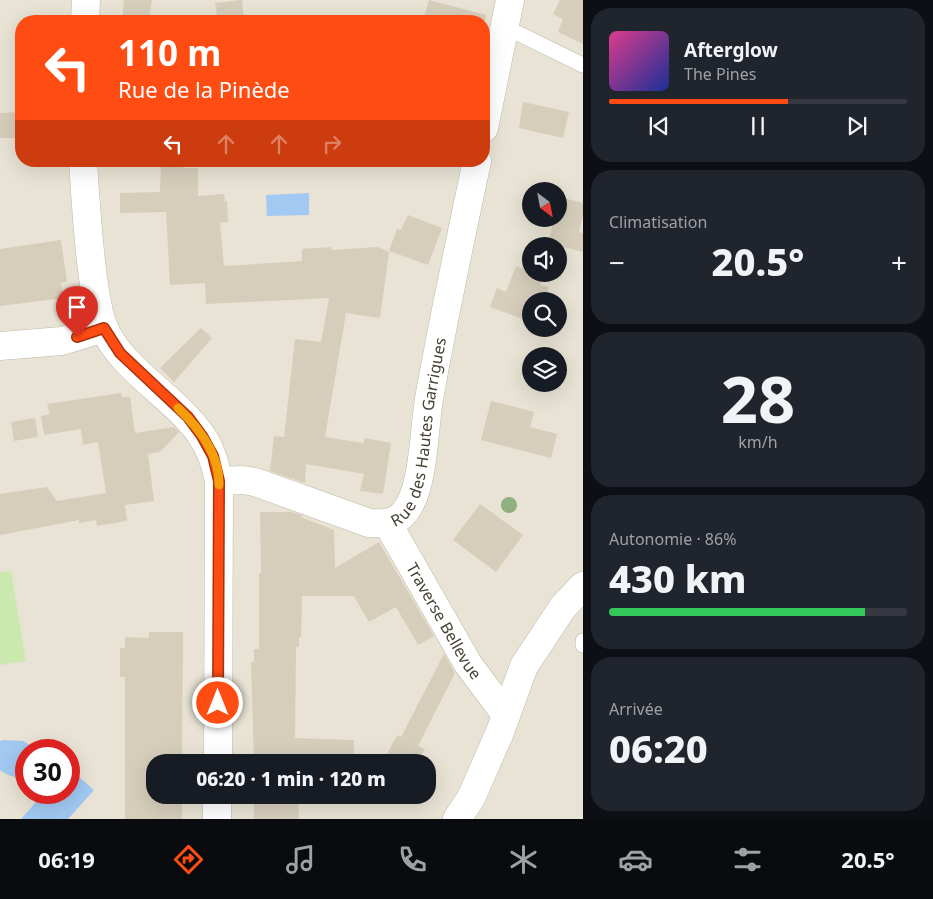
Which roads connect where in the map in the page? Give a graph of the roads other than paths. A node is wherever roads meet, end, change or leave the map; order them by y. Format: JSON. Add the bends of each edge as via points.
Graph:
{"nodes":[{"id":1,"x":86,"y":0,"type":"edge"},
{"id":2,"x":510,"y":0,"type":"edge"},
{"id":3,"x":85,"y":15,"type":"edge"},
{"id":4,"x":505,"y":27,"type":"junction"},
{"id":5,"x":583,"y":65,"type":"edge"},
{"id":6,"x":490,"y":99,"type":"edge"},
{"id":7,"x":84,"y":167,"type":"edge"},
{"id":8,"x":476,"y":167,"type":"edge"},
{"id":9,"x":104,"y":328,"type":"junction"},
{"id":10,"x":0,"y":346,"type":"edge"},
{"id":11,"x":219,"y":481,"type":"junction"},
{"id":12,"x":388,"y":524,"type":"junction"},
{"id":13,"x":583,"y":586,"type":"edge"},
{"id":14,"x":506,"y":715,"type":"junction"},
{"id":15,"x":218,"y":754,"type":"edge"},
{"id":16,"x":217,"y":804,"type":"edge"},
{"id":17,"x":217,"y":819,"type":"edge"},
{"id":18,"x":457,"y":819,"type":"edge"}],
"edges":[{"from":1,"to":3,"type":"street"},
{"from":2,"to":4,"type":"street"},
{"from":4,"to":5,"type":"lane"},
{"from":4,"to":6,"type":"street"},
{"from":7,"to":9,"type":"street","via":[[90,261]]},
{"from":8,"to":12,"type":"street","name":"Rue des Hautes Garrigues","via":[[443,318],[418,484],[410,504],[400,517]]},
{"from":9,"to":10,"type":"street","via":[[62,341]]},
{"from":9,"to":11,"type":"street","via":[[120,353],[188,417],[213,456]]},
{"from":11,"to":12,"type":"street","name":"Rue des Hautes Garrigues","via":[[255,482],[369,523]]},
{"from":11,"to":15,"type":"street"},
{"from":12,"to":14,"type":"street","name":"Traverse Bellevue","via":[[468,664]]},
{"from":13,"to":14,"type":"street","via":[[563,607],[524,666]]},
{"from":14,"to":18,"type":"street","via":[[471,798]]},
{"from":16,"to":17,"type":"street"}]}
